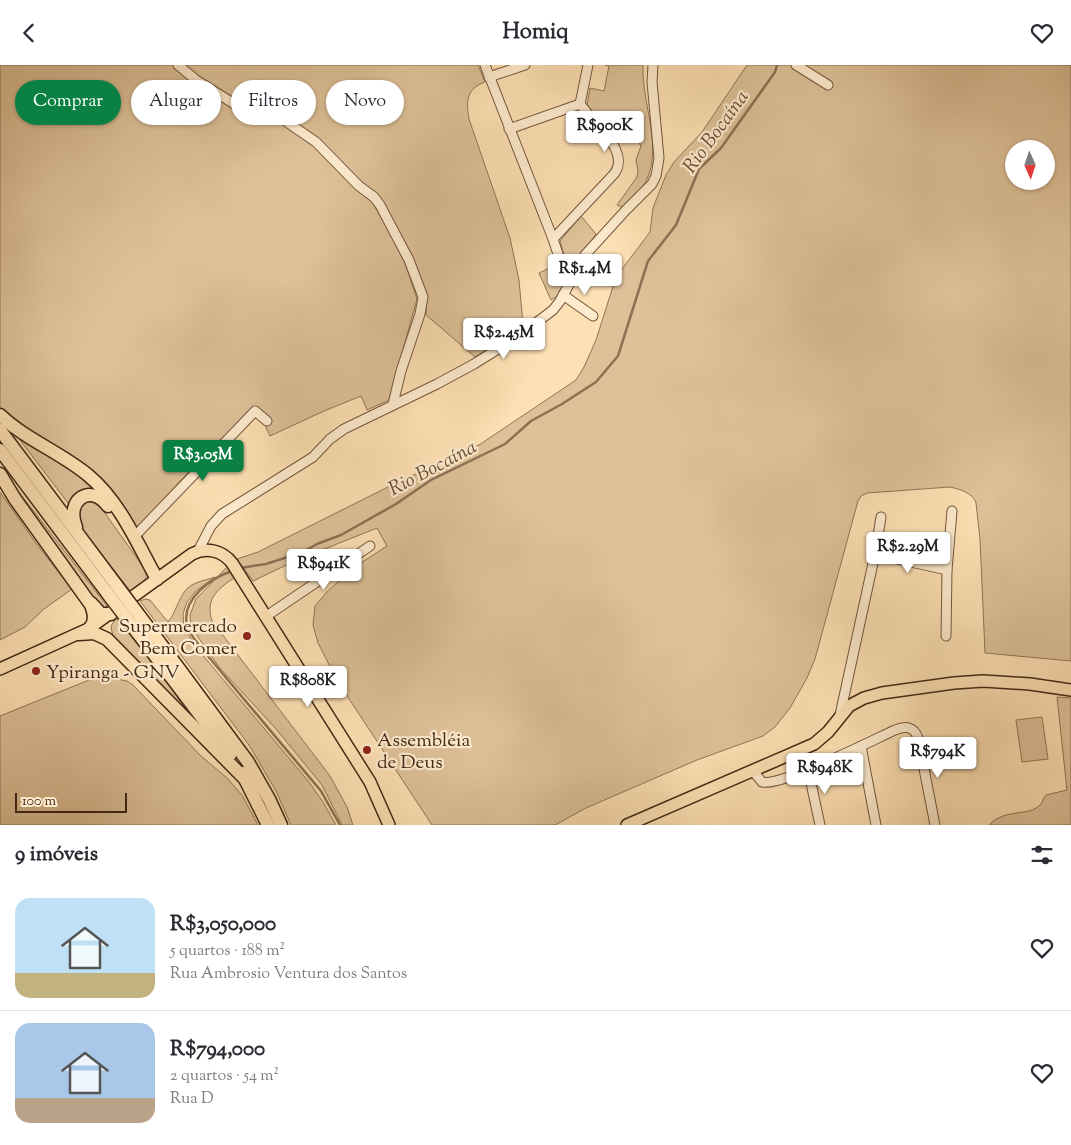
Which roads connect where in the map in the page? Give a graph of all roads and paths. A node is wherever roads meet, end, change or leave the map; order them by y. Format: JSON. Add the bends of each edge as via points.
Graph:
{"nodes":[{"id":1,"x":178,"y":65,"type":"edge"},
{"id":2,"x":485,"y":65,"type":"edge"},
{"id":3,"x":525,"y":65,"type":"edge"},
{"id":4,"x":588,"y":65,"type":"edge"},
{"id":5,"x":653,"y":65,"type":"edge"},
{"id":6,"x":796,"y":65,"type":"edge"},
{"id":7,"x":489,"y":77,"type":"junction"},
{"id":8,"x":828,"y":85,"type":"dead end"},
{"id":9,"x":580,"y":104,"type":"junction"},
{"id":10,"x":509,"y":129,"type":"junction"},
{"id":11,"x":553,"y":239,"type":"junction"},
{"id":12,"x":568,"y":284,"type":"junction"},
{"id":13,"x":563,"y":295,"type":"junction"},
{"id":14,"x":593,"y":316,"type":"dead end"},
{"id":15,"x":393,"y":404,"type":"junction"},
{"id":16,"x":0,"y":415,"type":"edge"},
{"id":17,"x":267,"y":421,"type":"dead end"},
{"id":18,"x":0,"y":431,"type":"edge"},
{"id":19,"x":0,"y":450,"type":"edge"},
{"id":20,"x":0,"y":474,"type":"edge"},
{"id":21,"x":952,"y":511,"type":"dead end"},
{"id":22,"x":880,"y":517,"type":"dead end"},
{"id":23,"x":134,"y":537,"type":"junction"},
{"id":24,"x":87,"y":546,"type":"junction"},
{"id":25,"x":370,"y":546,"type":"dead end"},
{"id":26,"x":198,"y":551,"type":"junction"},
{"id":27,"x":875,"y":554,"type":"junction"},
{"id":28,"x":947,"y":570,"type":"junction"},
{"id":29,"x":157,"y":579,"type":"junction"},
{"id":30,"x":113,"y":590,"type":"junction"},
{"id":31,"x":87,"y":599,"type":"junction"},
{"id":32,"x":108,"y":616,"type":"junction"},
{"id":33,"x":265,"y":617,"type":"junction"},
{"id":34,"x":84,"y":631,"type":"junction"},
{"id":35,"x":946,"y":636,"type":"dead end"},
{"id":36,"x":107,"y":639,"type":"junction"},
{"id":37,"x":152,"y":642,"type":"junction"},
{"id":38,"x":0,"y":669,"type":"edge"},
{"id":39,"x":1071,"y":690,"type":"edge"},
{"id":40,"x":840,"y":717,"type":"junction"},
{"id":41,"x":861,"y":746,"type":"junction"},
{"id":42,"x":808,"y":769,"type":"junction"},
{"id":43,"x":753,"y":771,"type":"junction"},
{"id":44,"x":247,"y":781,"type":"junction"},
{"id":45,"x":268,"y":825,"type":"edge"},
{"id":46,"x":281,"y":825,"type":"edge"},
{"id":47,"x":389,"y":825,"type":"edge"},
{"id":48,"x":627,"y":825,"type":"edge"},
{"id":49,"x":820,"y":825,"type":"edge"},
{"id":50,"x":876,"y":825,"type":"edge"},
{"id":51,"x":934,"y":825,"type":"edge"}],
"edges":[{"from":1,"to":15,"type":"street","via":[[224,99],[245,109],[275,115],[316,142],[374,197],[386,215],[409,260],[423,303]]},
{"from":2,"to":7,"type":"street"},
{"from":3,"to":7,"type":"street"},
{"from":4,"to":9,"type":"street"},
{"from":5,"to":12,"type":"street","via":[[659,158],[656,176],[650,187],[590,248]]},
{"from":6,"to":8,"type":"street"},
{"from":7,"to":10,"type":"street"},
{"from":9,"to":10,"type":"street"},
{"from":9,"to":11,"type":"street","via":[[614,146],[618,165],[614,174]]},
{"from":10,"to":11,"type":"street"},
{"from":11,"to":12,"type":"street"},
{"from":12,"to":13,"type":"street"},
{"from":13,"to":14,"type":"street"},
{"from":13,"to":15,"type":"street","via":[[548,315],[516,338],[437,384]]},
{"from":15,"to":26,"type":"street","via":[[344,429],[313,457],[222,514],[211,526]]},
{"from":16,"to":23,"type":"highway","via":[[90,477],[110,500]]},
{"from":17,"to":23,"type":"street","via":[[255,411]]},
{"from":18,"to":24,"type":"highway"},
{"from":19,"to":30,"type":"highway"},
{"from":20,"to":31,"type":"highway"},
{"from":21,"to":28,"type":"street"},
{"from":22,"to":27,"type":"street"},
{"from":23,"to":24,"type":"highway","via":[[104,500],[88,495],[76,502],[73,511],[76,526]]},
{"from":23,"to":29,"type":"highway"},
{"from":24,"to":30,"type":"highway"},
{"from":25,"to":33,"type":"street"},
{"from":26,"to":29,"type":"main road"},
{"from":26,"to":33,"type":"main road","via":[[217,552],[226,557]]},
{"from":27,"to":28,"type":"street"},
{"from":27,"to":40,"type":"street"},
{"from":28,"to":35,"type":"street"},
{"from":29,"to":32,"type":"main road"},
{"from":30,"to":37,"type":"highway","bridge":true},
{"from":31,"to":32,"type":"highway","via":[[98,612]]},
{"from":31,"to":34,"type":"highway","via":[[94,621]]},
{"from":32,"to":34,"type":"main road"},
{"from":32,"to":36,"type":"highway","via":[[101,623],[100,630]]},
{"from":33,"to":47,"type":"main road","via":[[370,781]]},
{"from":34,"to":36,"type":"highway"},
{"from":34,"to":38,"type":"main road"},
{"from":36,"to":44,"type":"highway"},
{"from":37,"to":44,"type":"highway"},
{"from":37,"to":46,"type":"highway","via":[[248,762]]},
{"from":39,"to":40,"type":"main road","via":[[1004,682],[954,683],[864,698],[849,706]]},
{"from":40,"to":43,"type":"main road","via":[[814,744]]},
{"from":41,"to":42,"type":"street"},
{"from":41,"to":50,"type":"street"},
{"from":41,"to":51,"type":"street","via":[[895,729],[912,729],[918,738]]},
{"from":42,"to":43,"type":"street","via":[[768,783],[760,781]]},
{"from":42,"to":49,"type":"street"},
{"from":43,"to":48,"type":"main road"},
{"from":44,"to":45,"type":"highway"}]}
